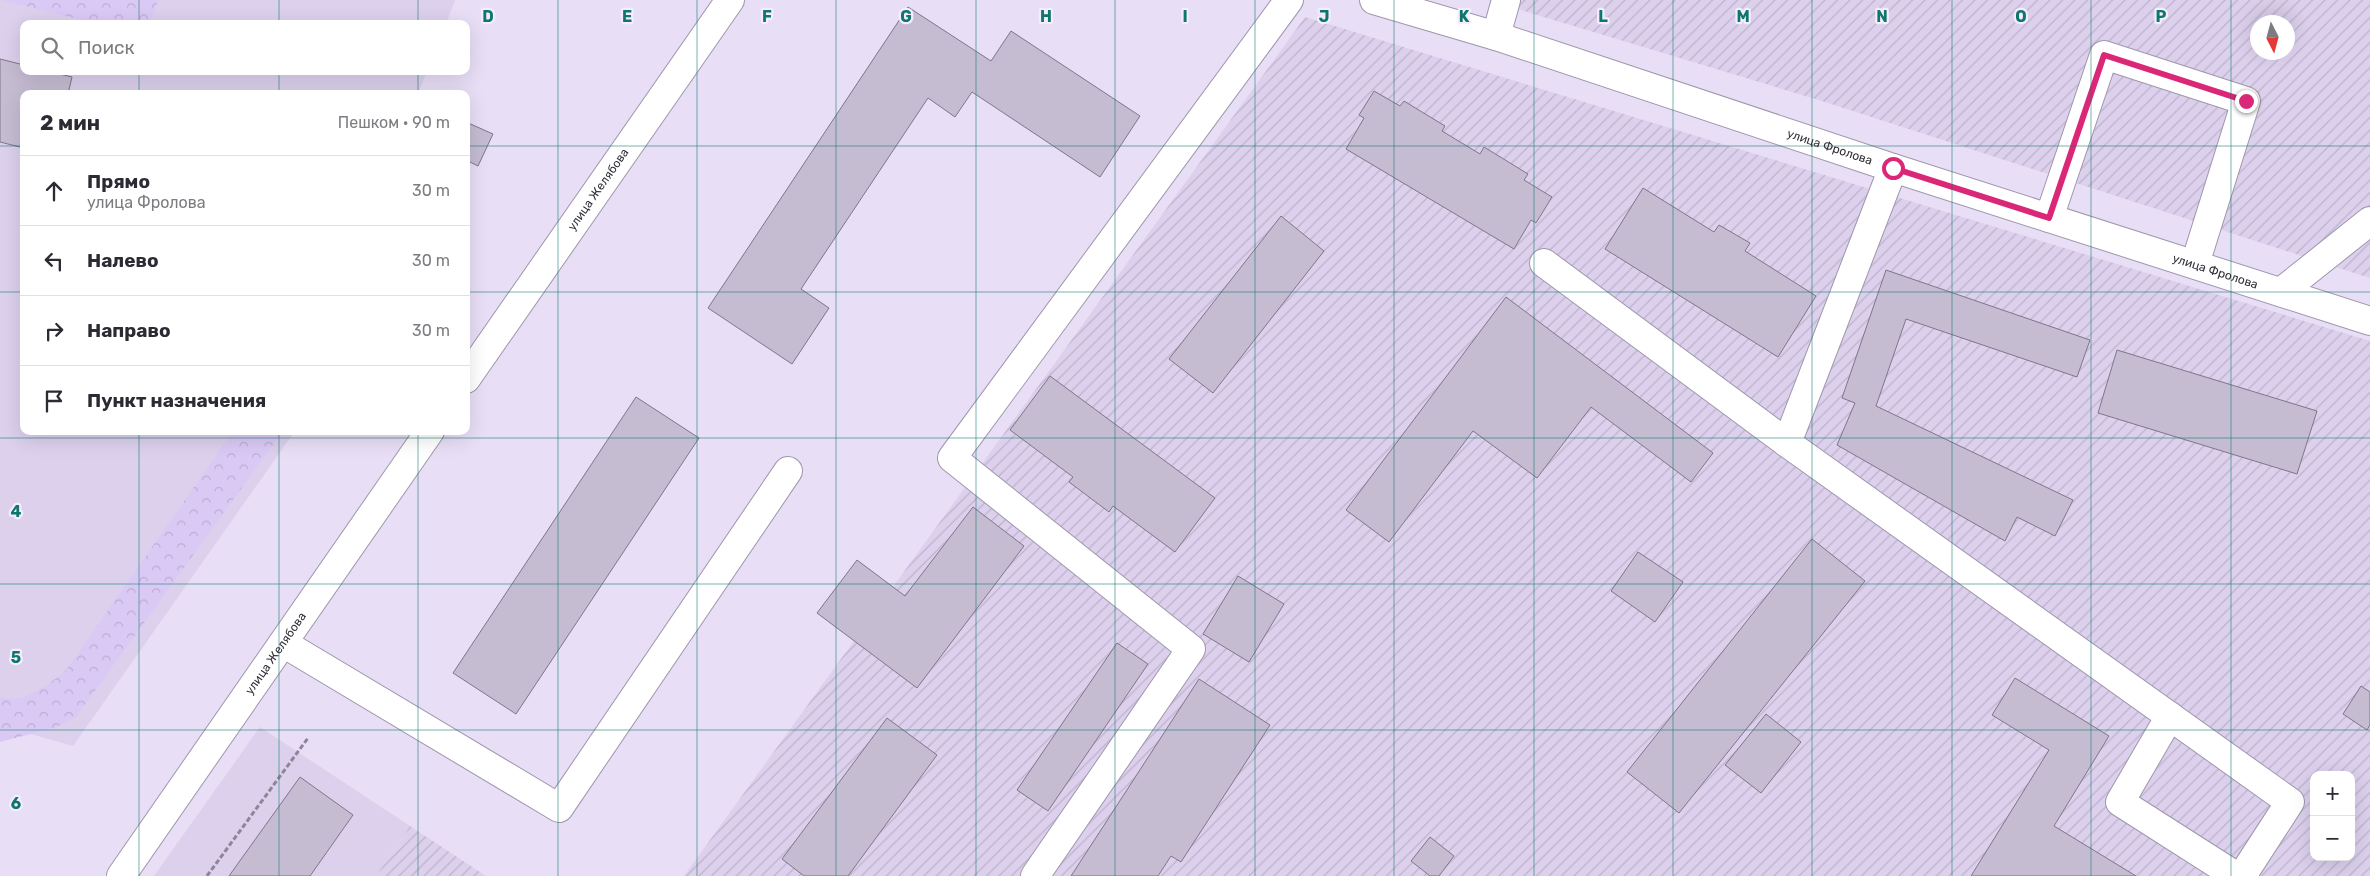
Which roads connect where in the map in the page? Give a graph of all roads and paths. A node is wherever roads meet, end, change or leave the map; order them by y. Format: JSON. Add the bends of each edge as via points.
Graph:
{"nodes":[{"id":1,"x":730,"y":0,"type":"edge"},
{"id":2,"x":1289,"y":0,"type":"edge"},
{"id":3,"x":1374,"y":0,"type":"edge"},
{"id":4,"x":1506,"y":0,"type":"edge"},
{"id":5,"x":1496,"y":36,"type":"junction"},
{"id":6,"x":1893,"y":168,"type":"junction"},
{"id":7,"x":2049,"y":218,"type":"junction"},
{"id":8,"x":2370,"y":221,"type":"edge"},
{"id":9,"x":1544,"y":263,"type":"dead end"},
{"id":10,"x":2195,"y":264,"type":"junction"},
{"id":11,"x":2281,"y":292,"type":"junction"},
{"id":12,"x":2370,"y":321,"type":"edge"},
{"id":13,"x":470,"y":373,"type":"edge"},
{"id":14,"x":427,"y":435,"type":"edge"},
{"id":15,"x":1787,"y":443,"type":"junction"},
{"id":16,"x":788,"y":472,"type":"dead end"},
{"id":17,"x":283,"y":643,"type":"junction"},
{"id":18,"x":2170,"y":716,"type":"junction"},
{"id":19,"x":308,"y":738,"type":"dead end"},
{"id":20,"x":121,"y":876,"type":"edge"},
{"id":21,"x":207,"y":876,"type":"edge"},
{"id":22,"x":1036,"y":876,"type":"edge"},
{"id":23,"x":2236,"y":876,"type":"edge"},
{"id":24,"x":2242,"y":876,"type":"edge"}],
"edges":[{"from":1,"to":13,"type":"street","name":"улица Желябова"},
{"from":2,"to":22,"type":"street","via":[[952,458],[1191,649]]},
{"from":3,"to":5,"type":"street","name":"улица Фролова"},
{"from":4,"to":5,"type":"street"},
{"from":5,"to":6,"type":"street","name":"улица Фролова"},
{"from":6,"to":7,"type":"street","name":"улица Фролова"},
{"from":6,"to":15,"type":"street"},
{"from":7,"to":10,"type":"street","name":"улица Фролова"},
{"from":7,"to":10,"type":"street","via":[[2104,55],[2246,101]]},
{"from":8,"to":11,"type":"street"},
{"from":9,"to":15,"type":"street"},
{"from":10,"to":11,"type":"street","name":"улица Фролова"},
{"from":11,"to":12,"type":"street","name":"улица Фролова"},
{"from":14,"to":17,"type":"street","name":"улица Желябова"},
{"from":15,"to":18,"type":"street"},
{"from":16,"to":17,"type":"street","via":[[559,808]]},
{"from":17,"to":20,"type":"street","name":"улица Желябова"},
{"from":18,"to":23,"type":"street","via":[[2120,802]]},
{"from":18,"to":24,"type":"street","via":[[2290,802]]},
{"from":19,"to":21,"type":"path"}]}
